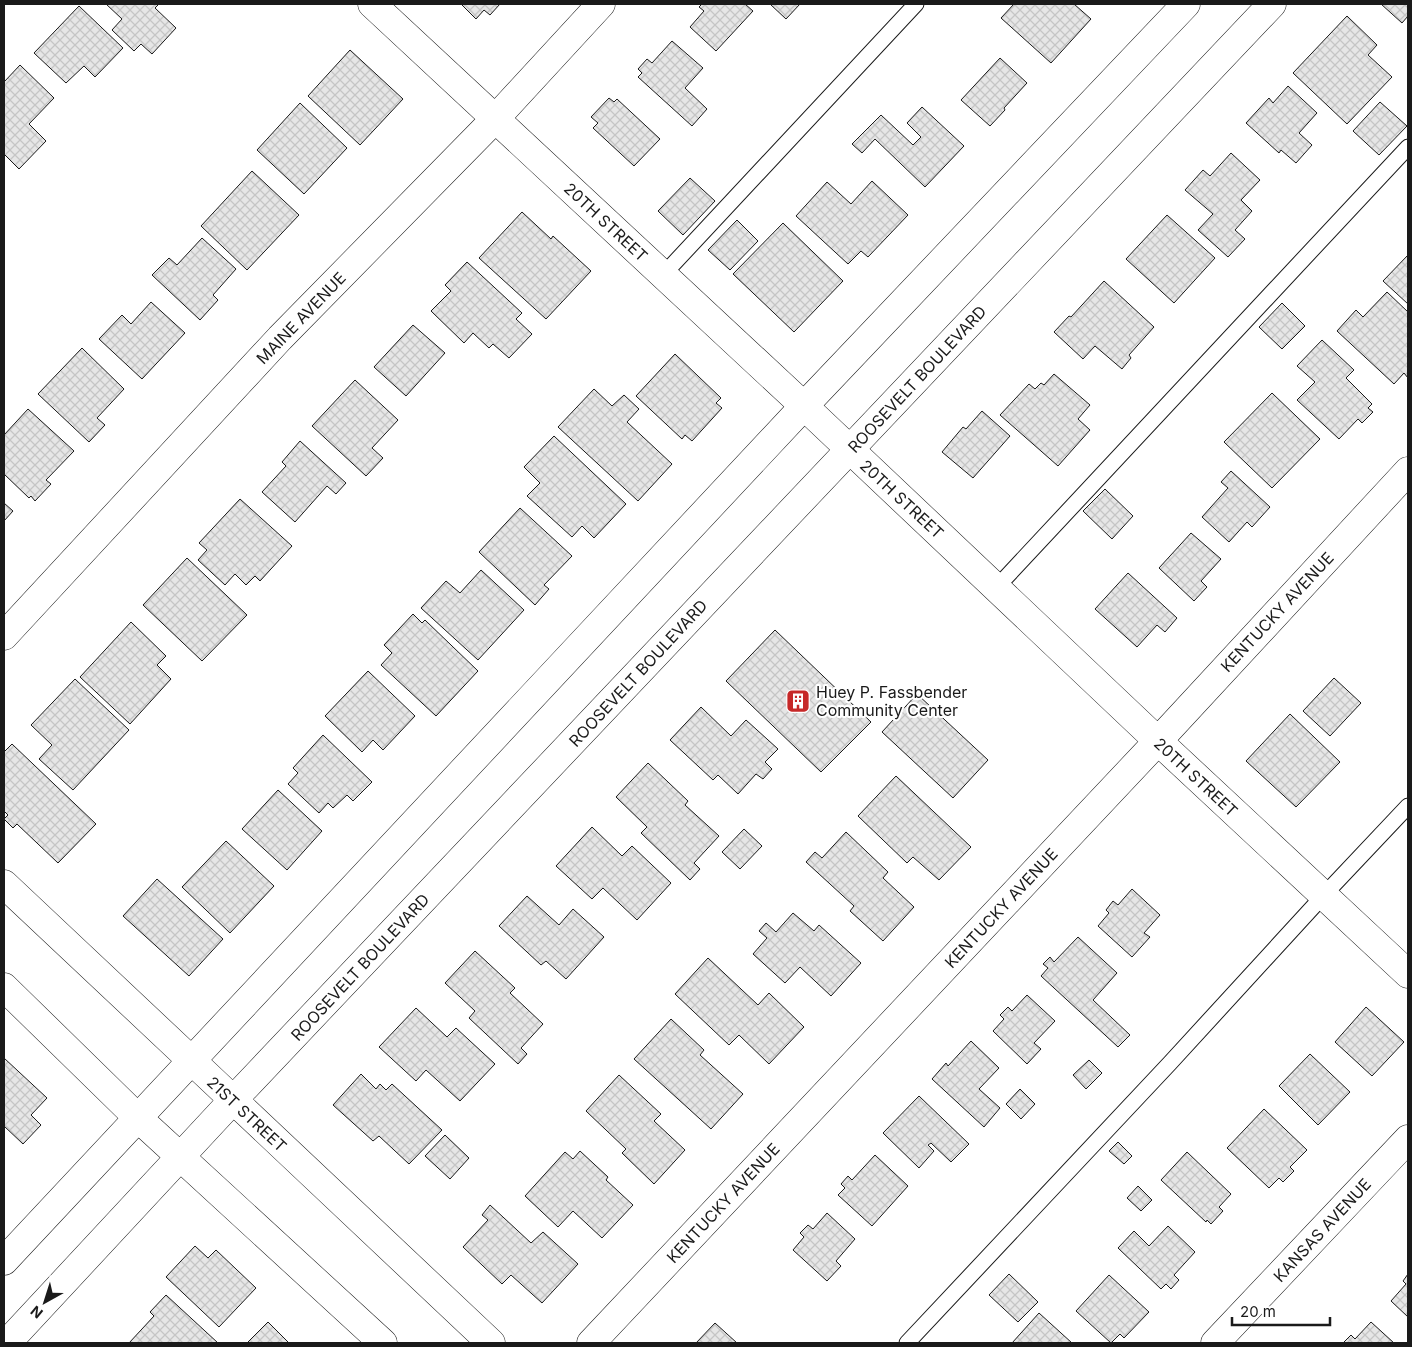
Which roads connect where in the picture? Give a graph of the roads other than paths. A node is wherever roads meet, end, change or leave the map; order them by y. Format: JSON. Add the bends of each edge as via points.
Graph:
{"nodes":[{"id":1,"x":372,"y":4,"type":"edge"},
{"id":2,"x":601,"y":4,"type":"edge"},
{"id":3,"x":916,"y":4,"type":"edge"},
{"id":4,"x":1186,"y":4,"type":"edge"},
{"id":5,"x":1272,"y":4,"type":"edge"},
{"id":6,"x":496,"y":119,"type":"junction"},
{"id":7,"x":1408,"y":147,"type":"edge"},
{"id":8,"x":663,"y":275,"type":"junction"},
{"id":9,"x":804,"y":406,"type":"junction"},
{"id":10,"x":850,"y":450,"type":"junction"},
{"id":11,"x":1408,"y":471,"type":"edge"},
{"id":12,"x":996,"y":588,"type":"junction"},
{"id":13,"x":4,"y":636,"type":"edge"},
{"id":14,"x":1158,"y":741,"type":"junction"},
{"id":15,"x":1408,"y":806,"type":"edge"},
{"id":16,"x":4,"y":884,"type":"edge"},
{"id":17,"x":1324,"y":895,"type":"junction"},
{"id":18,"x":1408,"y":974,"type":"edge"},
{"id":19,"x":4,"y":987,"type":"edge"},
{"id":20,"x":191,"y":1060,"type":"junction"},
{"id":21,"x":233,"y":1100,"type":"junction"},
{"id":22,"x":138,"y":1118,"type":"junction"},
{"id":23,"x":1408,"y":1139,"type":"edge"},
{"id":24,"x":181,"y":1157,"type":"junction"},
{"id":25,"x":4,"y":1261,"type":"edge"},
{"id":26,"x":7,"y":1343,"type":"edge"},
{"id":27,"x":383,"y":1343,"type":"edge"},
{"id":28,"x":491,"y":1343,"type":"edge"},
{"id":29,"x":591,"y":1343,"type":"edge"},
{"id":30,"x":907,"y":1343,"type":"edge"},
{"id":31,"x":1215,"y":1343,"type":"edge"}],
"edges":[{"from":1,"to":6,"type":"street","name":"20TH STREET"},
{"from":2,"to":6,"type":"street","name":"MAINE AVENUE"},
{"from":3,"to":8,"type":"lane"},
{"from":4,"to":9,"type":"street"},
{"from":5,"to":10,"type":"street","name":"ROOSEVELT BOULEVARD"},
{"from":6,"to":8,"type":"street","name":"20TH STREET"},
{"from":6,"to":13,"type":"street","name":"MAINE AVENUE","via":[[280,338]]},
{"from":7,"to":12,"type":"lane"},
{"from":8,"to":9,"type":"street","name":"20TH STREET"},
{"from":9,"to":10,"type":"street","name":"20TH STREET"},
{"from":9,"to":20,"type":"street"},
{"from":10,"to":12,"type":"street","name":"20TH STREET"},
{"from":10,"to":21,"type":"street","name":"ROOSEVELT BOULEVARD"},
{"from":11,"to":14,"type":"street","name":"KENTUCKY AVENUE"},
{"from":12,"to":14,"type":"street","name":"20TH STREET"},
{"from":14,"to":17,"type":"street","name":"20TH STREET"},
{"from":14,"to":29,"type":"street","name":"KENTUCKY AVENUE"},
{"from":15,"to":17,"type":"lane"},
{"from":16,"to":20,"type":"street","name":"21ST STREET"},
{"from":17,"to":18,"type":"street","name":"20TH STREET"},
{"from":17,"to":30,"type":"lane"},
{"from":19,"to":22,"type":"street"},
{"from":20,"to":21,"type":"street","name":"21ST STREET"},
{"from":20,"to":22,"type":"street"},
{"from":21,"to":24,"type":"street","name":"ROOSEVELT BOULEVARD"},
{"from":21,"to":28,"type":"street","name":"21ST STREET"},
{"from":22,"to":24,"type":"street"},
{"from":22,"to":25,"type":"street"},
{"from":23,"to":31,"type":"street","name":"KANSAS AVENUE"},
{"from":24,"to":26,"type":"street","name":"ROOSEVELT BOULEVARD"},
{"from":24,"to":27,"type":"street"}]}
